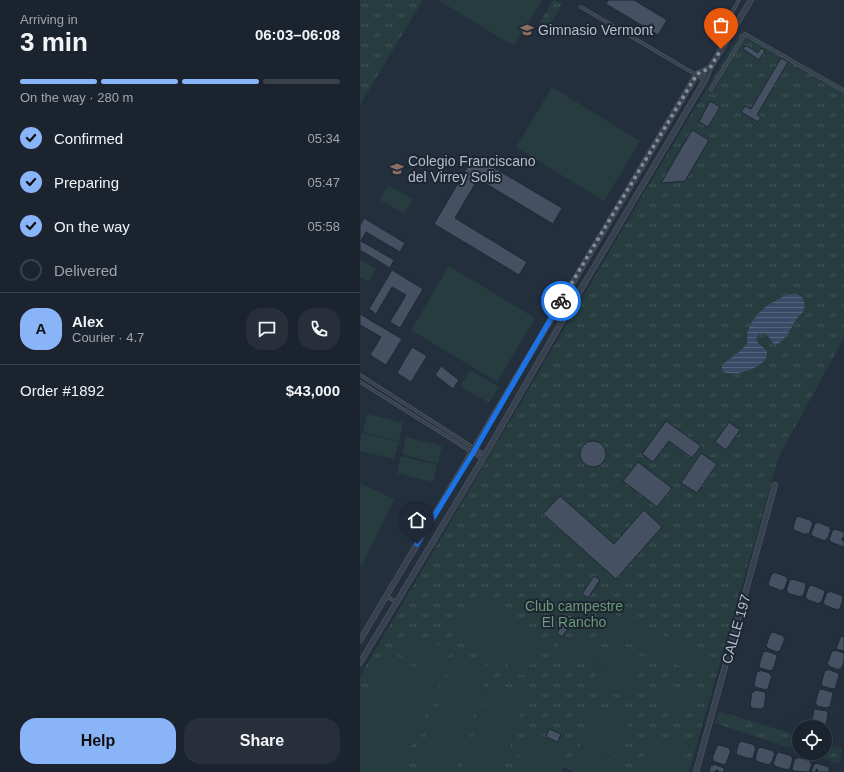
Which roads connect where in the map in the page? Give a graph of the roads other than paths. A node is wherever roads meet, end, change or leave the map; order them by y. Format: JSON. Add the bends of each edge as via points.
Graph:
{"nodes":[{"id":1,"x":739,"y":0,"type":"edge"},
{"id":2,"x":751,"y":0,"type":"edge"},
{"id":3,"x":581,"y":7,"type":"dead end"},
{"id":4,"x":727,"y":40,"type":"junction"},
{"id":5,"x":710,"y":68,"type":"junction"},
{"id":6,"x":697,"y":74,"type":"junction"},
{"id":7,"x":705,"y":80,"type":"junction"},
{"id":8,"x":711,"y":89,"type":"dead end"},
{"id":9,"x":844,"y":91,"type":"edge"},
{"id":10,"x":360,"y":375,"type":"edge"},
{"id":11,"x":360,"y":382,"type":"edge"},
{"id":12,"x":474,"y":451,"type":"junction"},
{"id":13,"x":484,"y":457,"type":"junction"},
{"id":14,"x":775,"y":485,"type":"dead end"},
{"id":15,"x":386,"y":596,"type":"junction"},
{"id":16,"x":396,"y":602,"type":"junction"},
{"id":17,"x":360,"y":640,"type":"edge"},
{"id":18,"x":360,"y":663,"type":"edge"},
{"id":19,"x":696,"y":772,"type":"edge"}],
"edges":[{"from":1,"to":4,"type":"lane","via":[[723,29]]},
{"from":2,"to":4,"type":"street"},
{"from":3,"to":6,"type":"lane"},
{"from":4,"to":5,"type":"street"},
{"from":5,"to":6,"type":"street"},
{"from":5,"to":7,"type":"street"},
{"from":6,"to":7,"type":"lane"},
{"from":6,"to":12,"type":"street"},
{"from":7,"to":13,"type":"street"},
{"from":8,"to":9,"type":"lane","via":[[745,34]]},
{"from":10,"to":12,"type":"lane"},
{"from":11,"to":12,"type":"lane"},
{"from":12,"to":13,"type":"lane"},
{"from":12,"to":15,"type":"street"},
{"from":13,"to":16,"type":"street"},
{"from":14,"to":19,"type":"street","name":"CALLE 197"},
{"from":15,"to":16,"type":"lane"},
{"from":15,"to":17,"type":"street"},
{"from":16,"to":18,"type":"street"}]}
